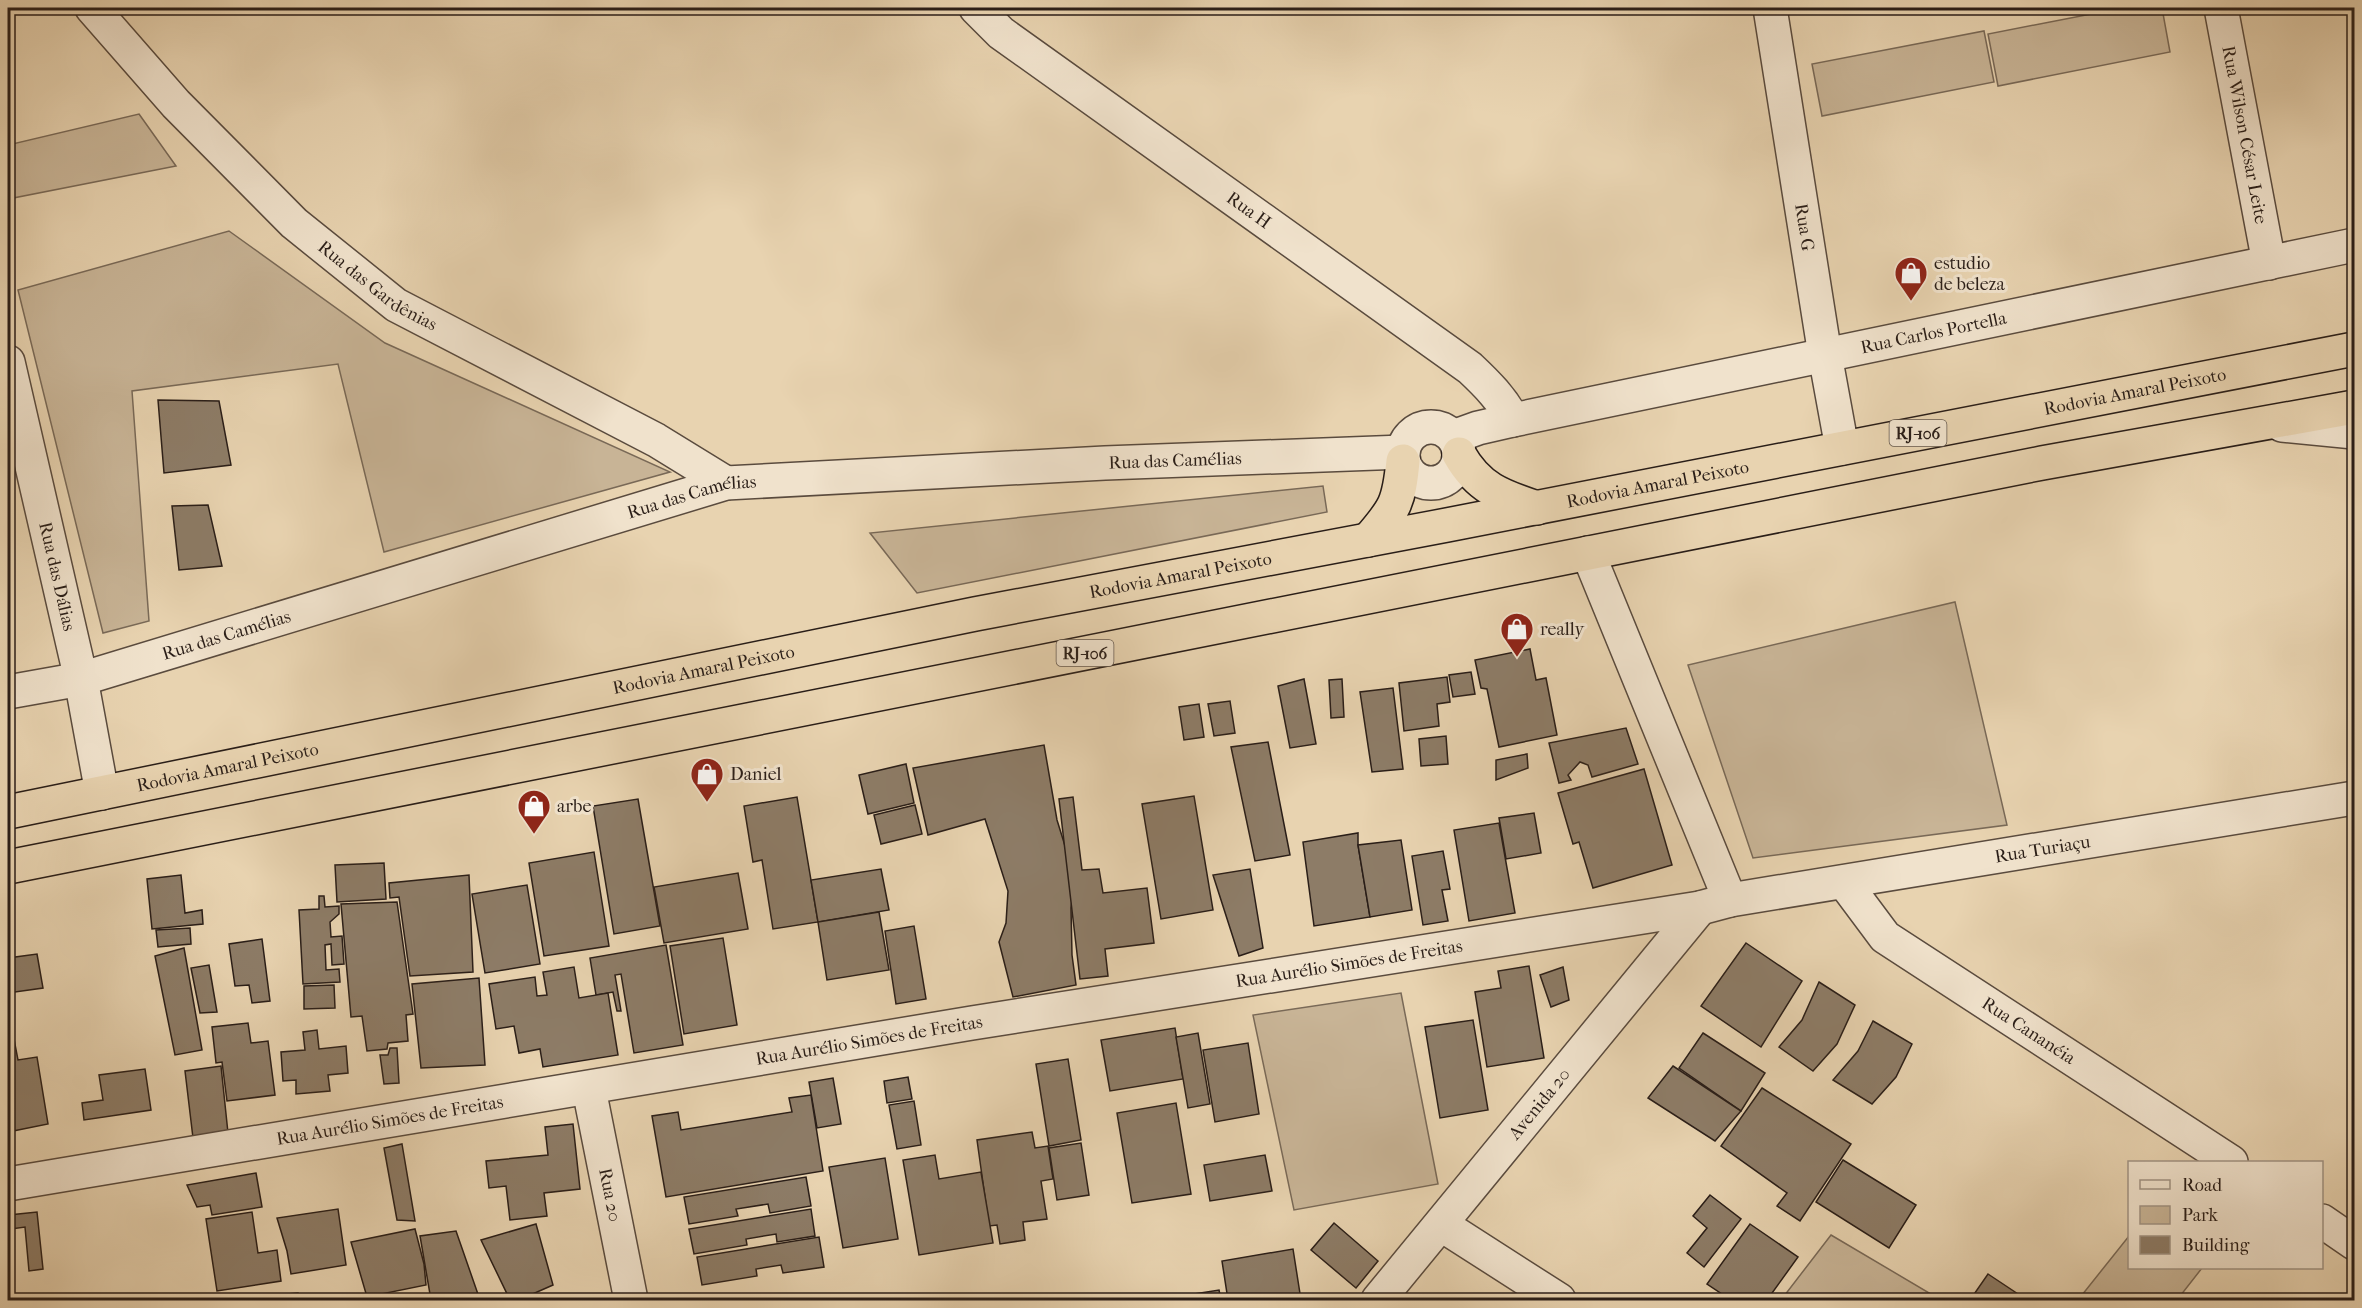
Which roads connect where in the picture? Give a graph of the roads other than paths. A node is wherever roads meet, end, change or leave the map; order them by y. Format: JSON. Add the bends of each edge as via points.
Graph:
{"nodes":[{"id":1,"x":92,"y":8,"type":"edge"},
{"id":2,"x":976,"y":8,"type":"edge"},
{"id":3,"x":1770,"y":8,"type":"edge"},
{"id":4,"x":2221,"y":8,"type":"edge"},
{"id":5,"x":2355,"y":245,"type":"edge"},
{"id":6,"x":2269,"y":263,"type":"junction"},
{"id":7,"x":2355,"y":349,"type":"edge"},
{"id":8,"x":1825,"y":355,"type":"junction"},
{"id":9,"x":8,"y":362,"type":"edge"},
{"id":10,"x":2355,"y":407,"type":"edge"},
{"id":11,"x":1513,"y":420,"type":"junction"},
{"id":12,"x":2265,"y":423,"type":"junction"},
{"id":13,"x":2355,"y":432,"type":"edge"},
{"id":14,"x":1456,"y":445,"type":"junction"},
{"id":15,"x":1842,"y":448,"type":"junction"},
{"id":16,"x":1403,"y":457,"type":"junction"},
{"id":17,"x":726,"y":483,"type":"junction"},
{"id":18,"x":1537,"y":507,"type":"junction"},
{"id":19,"x":1368,"y":540,"type":"junction"},
{"id":20,"x":1588,"y":553,"type":"junction"},
{"id":21,"x":81,"y":679,"type":"junction"},
{"id":22,"x":8,"y":692,"type":"edge"},
{"id":23,"x":102,"y":794,"type":"junction"},
{"id":24,"x":2355,"y":798,"type":"edge"},
{"id":25,"x":8,"y":812,"type":"edge"},
{"id":26,"x":8,"y":867,"type":"edge"},
{"id":27,"x":1844,"y":882,"type":"junction"},
{"id":28,"x":1715,"y":904,"type":"junction"},
{"id":29,"x":589,"y":1089,"type":"junction"},
{"id":30,"x":2229,"y":1161,"type":"edge"},
{"id":31,"x":8,"y":1184,"type":"edge"},
{"id":32,"x":2323,"y":1222,"type":"edge"},
{"id":33,"x":1442,"y":1225,"type":"junction"},
{"id":34,"x":2355,"y":1243,"type":"edge"},
{"id":35,"x":631,"y":1300,"type":"edge"},
{"id":36,"x":1378,"y":1300,"type":"edge"},
{"id":37,"x":1559,"y":1300,"type":"edge"}],
"edges":[{"from":1,"to":17,"type":"street","name":"Rua das Gardênias","via":[[176,104],[294,224],[396,305],[656,440]]},
{"from":2,"to":11,"type":"street","name":"Rua H","via":[[1001,33],[1470,368],[1492,388]]},
{"from":3,"to":8,"type":"street","name":"Rua G"},
{"from":4,"to":6,"type":"street","name":"Rua Wilson César Leite"},
{"from":5,"to":6,"type":"street","name":"Rua Carlos Portella"},
{"from":6,"to":8,"type":"street","name":"Rua Carlos Portella"},
{"from":7,"to":15,"type":"highway","name":"Rodovia Amaral Peixoto","number":"RJ-106"},
{"from":8,"to":11,"type":"street","name":"Rua Carlos Portella"},
{"from":8,"to":15,"type":"street","name":"Rua G"},
{"from":9,"to":21,"type":"street","name":"Rua das Dálias"},
{"from":10,"to":12,"type":"highway","number":"RJ-106"},
{"from":11,"to":14,"type":"street","via":[[1478,428]]},
{"from":12,"to":13,"type":"street"},
{"from":12,"to":20,"type":"highway","number":"RJ-106"},
{"from":14,"to":16,"type":"street","via":[[1438,428],[1428,427],[1406,443]]},
{"from":14,"to":16,"type":"street","via":[[1455,471],[1440,482],[1422,482],[1407,470]]},
{"from":14,"to":18,"type":"highway","via":[[1468,470],[1483,484]]},
{"from":15,"to":18,"type":"highway","name":"Rodovia Amaral Peixoto","number":"RJ-106"},
{"from":16,"to":17,"type":"street","name":"Rua das Camélias","via":[[1105,463]]},
{"from":16,"to":19,"type":"highway","via":[[1398,500]]},
{"from":17,"to":21,"type":"street","name":"Rua das Camélias"},
{"from":18,"to":19,"type":"highway","name":"Rodovia Amaral Peixoto","number":"RJ-106"},
{"from":19,"to":23,"type":"highway","name":"Rodovia Amaral Peixoto","number":"RJ-106","via":[[963,616]]},
{"from":20,"to":26,"type":"highway","number":"RJ-106"},
{"from":20,"to":28,"type":"street"},
{"from":21,"to":22,"type":"street","name":"Rua das Camélias"},
{"from":21,"to":23,"type":"street","name":"Rua das Dálias"},
{"from":23,"to":25,"type":"highway","name":"Rodovia Amaral Peixoto","number":"RJ-106"},
{"from":24,"to":27,"type":"street","name":"Rua Turiaçu"},
{"from":27,"to":28,"type":"street","name":"Rua Turiaçu"},
{"from":27,"to":30,"type":"street","name":"Rua Cananéia","via":[[1884,937]]},
{"from":28,"to":29,"type":"street","name":"Rua Aurélio Simões de Freitas"},
{"from":28,"to":33,"type":"street","name":"Avenida 20"},
{"from":29,"to":31,"type":"street","name":"Rua Aurélio Simões de Freitas"},
{"from":29,"to":35,"type":"street","name":"Rua 20"},
{"from":32,"to":34,"type":"street"},
{"from":33,"to":36,"type":"street","name":"Avenida 20"},
{"from":33,"to":37,"type":"street"}]}
